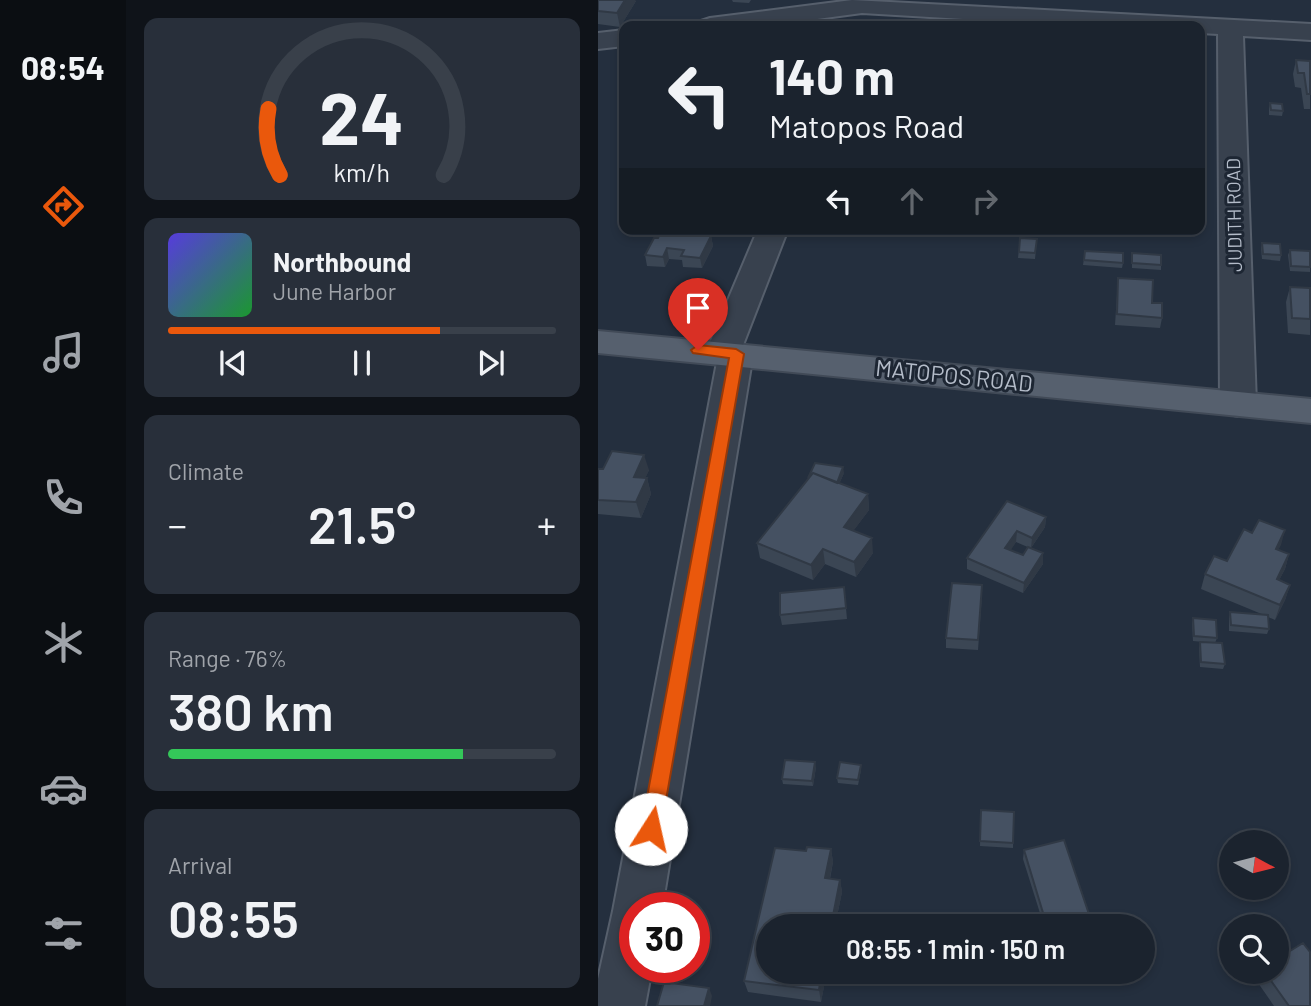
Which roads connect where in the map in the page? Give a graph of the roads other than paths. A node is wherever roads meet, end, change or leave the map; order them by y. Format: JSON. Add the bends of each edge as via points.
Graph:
{"nodes":[{"id":1,"x":858,"y":16,"type":"edge"},
{"id":2,"x":784,"y":21,"type":"edge"},
{"id":3,"x":1027,"y":21,"type":"edge"},
{"id":4,"x":1205,"y":26,"type":"edge"},
{"id":5,"x":1230,"y":27,"type":"junction"},
{"id":6,"x":1310,"y":32,"type":"edge"},
{"id":7,"x":619,"y":39,"type":"edge"},
{"id":8,"x":598,"y":41,"type":"edge"},
{"id":9,"x":771,"y":235,"type":"edge"},
{"id":10,"x":598,"y":342,"type":"edge"},
{"id":11,"x":730,"y":353,"type":"junction"},
{"id":12,"x":1238,"y":404,"type":"junction"},
{"id":13,"x":1310,"y":411,"type":"edge"},
{"id":14,"x":640,"y":892,"type":"edge"},
{"id":15,"x":623,"y":983,"type":"edge"},
{"id":16,"x":619,"y":1006,"type":"edge"}],
"edges":[{"from":1,"to":2,"type":"street"},
{"from":1,"to":3,"type":"street"},
{"from":4,"to":5,"type":"street"},
{"from":5,"to":6,"type":"street"},
{"from":5,"to":12,"type":"street","name":"JUDITH ROAD"},
{"from":7,"to":8,"type":"street"},
{"from":9,"to":11,"type":"street"},
{"from":10,"to":11,"type":"main road","name":"MATOPOS ROAD"},
{"from":11,"to":12,"type":"main road","name":"MATOPOS ROAD"},
{"from":11,"to":14,"type":"street"},
{"from":12,"to":13,"type":"main road","name":"MATOPOS ROAD"},
{"from":15,"to":16,"type":"street"}]}
